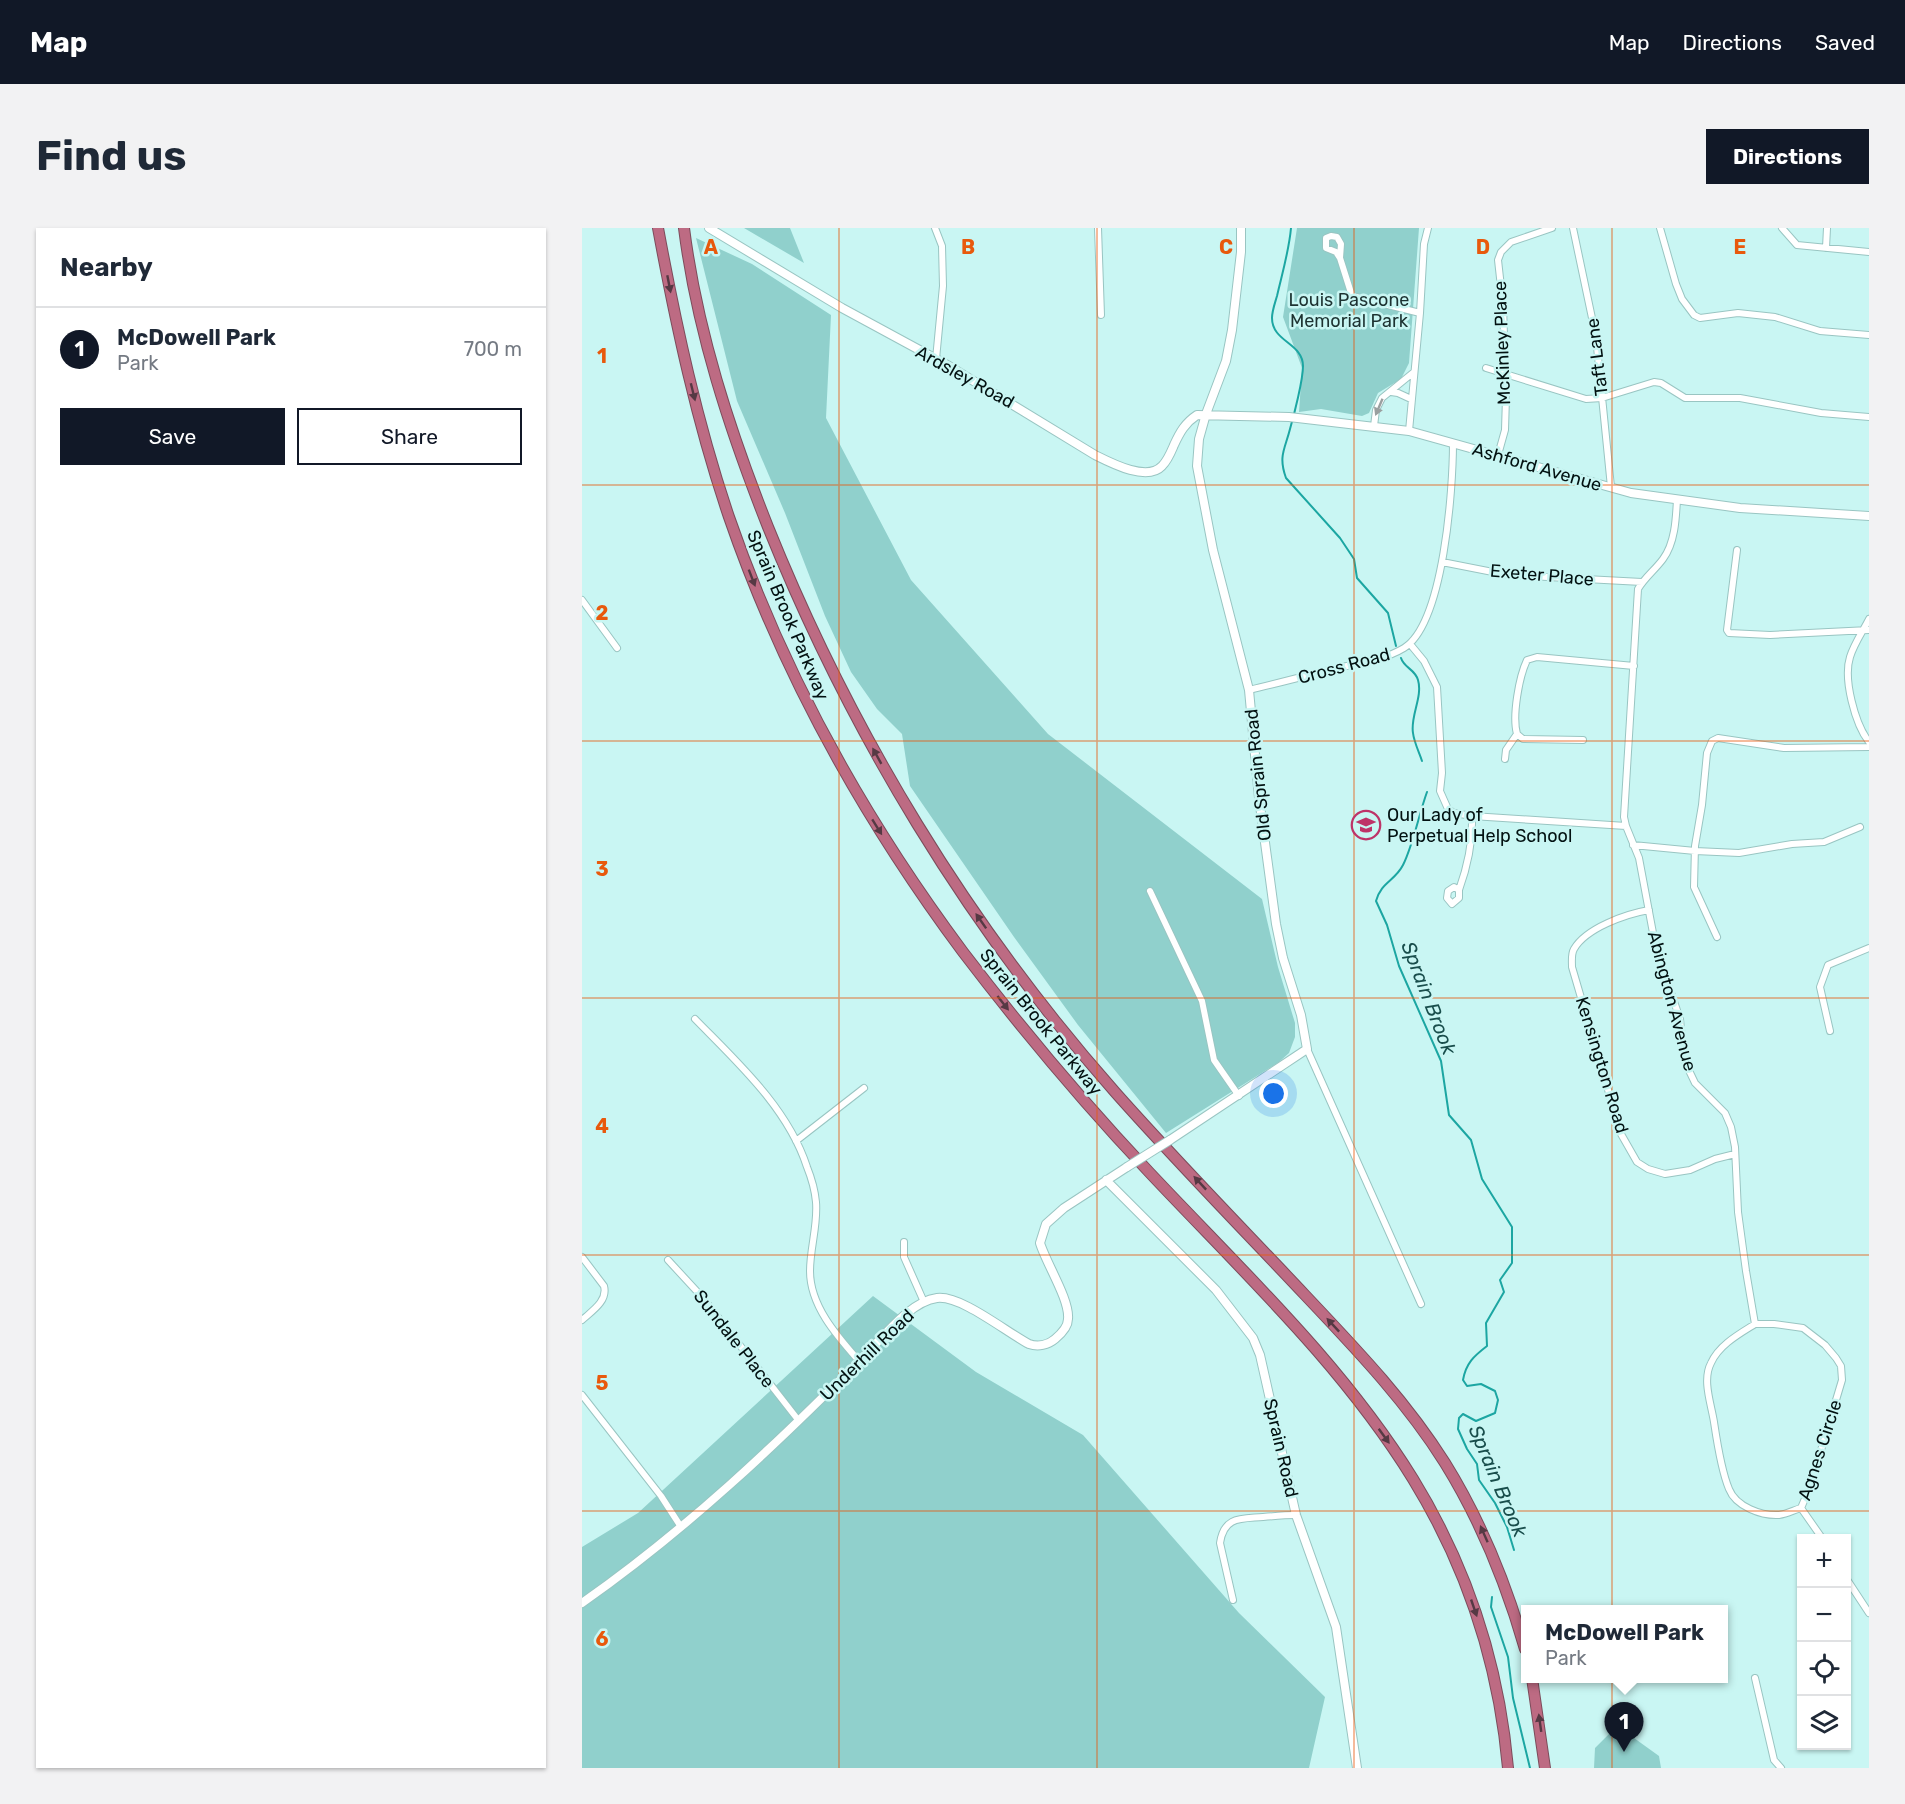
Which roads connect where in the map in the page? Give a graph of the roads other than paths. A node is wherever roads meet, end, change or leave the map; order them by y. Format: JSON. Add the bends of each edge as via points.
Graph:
{"nodes":[{"id":1,"x":658,"y":228,"type":"edge"},
{"id":2,"x":684,"y":228,"type":"edge"},
{"id":3,"x":709,"y":228,"type":"edge"},
{"id":4,"x":935,"y":228,"type":"edge"},
{"id":5,"x":1098,"y":228,"type":"edge"},
{"id":6,"x":1241,"y":228,"type":"edge"},
{"id":7,"x":1428,"y":228,"type":"edge"},
{"id":8,"x":1552,"y":228,"type":"edge"},
{"id":9,"x":1573,"y":228,"type":"edge"},
{"id":10,"x":1660,"y":228,"type":"edge"},
{"id":11,"x":1782,"y":228,"type":"edge"},
{"id":12,"x":1827,"y":228,"type":"edge"},
{"id":13,"x":1826,"y":248,"type":"junction"},
{"id":14,"x":1869,"y":252,"type":"edge"},
{"id":15,"x":1340,"y":258,"type":"dead end"},
{"id":16,"x":1420,"y":313,"type":"junction"},
{"id":17,"x":1101,"y":315,"type":"dead end"},
{"id":18,"x":1869,"y":335,"type":"edge"},
{"id":19,"x":936,"y":359,"type":"junction"},
{"id":20,"x":1486,"y":368,"type":"dead end"},
{"id":21,"x":1414,"y":372,"type":"junction"},
{"id":22,"x":1505,"y":373,"type":"junction"},
{"id":23,"x":1391,"y":392,"type":"junction"},
{"id":24,"x":1602,"y":398,"type":"junction"},
{"id":25,"x":1412,"y":399,"type":"junction"},
{"id":26,"x":1206,"y":414,"type":"junction"},
{"id":27,"x":1869,"y":417,"type":"edge"},
{"id":28,"x":1374,"y":426,"type":"junction"},
{"id":29,"x":1409,"y":431,"type":"junction"},
{"id":30,"x":1453,"y":443,"type":"junction"},
{"id":31,"x":1498,"y":455,"type":"junction"},
{"id":32,"x":1611,"y":488,"type":"junction"},
{"id":33,"x":1677,"y":499,"type":"junction"},
{"id":34,"x":1869,"y":516,"type":"edge"},
{"id":35,"x":1737,"y":550,"type":"dead end"},
{"id":36,"x":1442,"y":562,"type":"junction"},
{"id":37,"x":1642,"y":582,"type":"junction"},
{"id":38,"x":582,"y":600,"type":"edge"},
{"id":39,"x":1869,"y":619,"type":"edge"},
{"id":40,"x":1866,"y":630,"type":"edge"},
{"id":41,"x":1410,"y":644,"type":"junction"},
{"id":42,"x":617,"y":648,"type":"dead end"},
{"id":43,"x":1634,"y":666,"type":"junction"},
{"id":44,"x":1249,"y":690,"type":"junction"},
{"id":45,"x":1517,"y":734,"type":"junction"},
{"id":46,"x":1583,"y":740,"type":"dead end"},
{"id":47,"x":1869,"y":742,"type":"edge"},
{"id":48,"x":1869,"y":747,"type":"edge"},
{"id":49,"x":1505,"y":759,"type":"dead end"},
{"id":50,"x":1472,"y":816,"type":"junction"},
{"id":51,"x":1626,"y":826,"type":"junction"},
{"id":52,"x":1860,"y":827,"type":"dead end"},
{"id":53,"x":1633,"y":845,"type":"junction"},
{"id":54,"x":1695,"y":851,"type":"junction"},
{"id":55,"x":1459,"y":890,"type":"dead end"},
{"id":56,"x":1150,"y":891,"type":"dead end"},
{"id":57,"x":1648,"y":910,"type":"junction"},
{"id":58,"x":1717,"y":938,"type":"dead end"},
{"id":59,"x":1869,"y":948,"type":"edge"},
{"id":60,"x":695,"y":1019,"type":"dead end"},
{"id":61,"x":1830,"y":1031,"type":"dead end"},
{"id":62,"x":1307,"y":1049,"type":"junction"},
{"id":63,"x":864,"y":1088,"type":"dead end"},
{"id":64,"x":1239,"y":1096,"type":"junction"},
{"id":65,"x":796,"y":1141,"type":"junction"},
{"id":66,"x":1735,"y":1154,"type":"junction"},
{"id":67,"x":1106,"y":1180,"type":"junction"},
{"id":68,"x":904,"y":1242,"type":"dead end"},
{"id":69,"x":582,"y":1257,"type":"edge"},
{"id":70,"x":668,"y":1260,"type":"dead end"},
{"id":71,"x":924,"y":1302,"type":"junction"},
{"id":72,"x":1421,"y":1304,"type":"dead end"},
{"id":73,"x":582,"y":1320,"type":"edge"},
{"id":74,"x":1755,"y":1324,"type":"junction"},
{"id":75,"x":859,"y":1361,"type":"junction"},
{"id":76,"x":582,"y":1395,"type":"edge"},
{"id":77,"x":799,"y":1421,"type":"junction"},
{"id":78,"x":1802,"y":1508,"type":"junction"},
{"id":79,"x":1296,"y":1515,"type":"junction"},
{"id":80,"x":681,"y":1527,"type":"junction"},
{"id":81,"x":1818,"y":1534,"type":"edge"},
{"id":82,"x":1851,"y":1586,"type":"edge"},
{"id":83,"x":1233,"y":1600,"type":"dead end"},
{"id":84,"x":582,"y":1603,"type":"edge"},
{"id":85,"x":1869,"y":1614,"type":"edge"},
{"id":86,"x":1521,"y":1637,"type":"edge"},
{"id":87,"x":1755,"y":1678,"type":"dead end"},
{"id":88,"x":1533,"y":1683,"type":"edge"},
{"id":89,"x":1357,"y":1768,"type":"edge"},
{"id":90,"x":1508,"y":1768,"type":"edge"},
{"id":91,"x":1545,"y":1768,"type":"edge"},
{"id":92,"x":1781,"y":1768,"type":"edge"}],
"edges":[{"from":1,"to":90,"type":"highway","name":"Sprain Brook Parkway","one_way":true,"via":[[692,386],[728,512],[775,634],[828,744],[901,864],[1010,1012],[1111,1132],[1317,1353],[1398,1456],[1438,1524],[1470,1595],[1492,1671]]},
{"from":86,"to":2,"type":"highway","name":"Sprain Brook Parkway","one_way":true,"via":[[1482,1530],[1458,1484],[1414,1418],[1365,1359],[1139,1119],[1076,1046],[982,921],[901,797],[819,643],[754,491],[705,341]]},
{"from":3,"to":19,"type":"street","name":"Ardsley Road"},
{"from":4,"to":19,"type":"street","via":[[942,246],[943,286]]},
{"from":5,"to":17,"type":"street"},
{"from":6,"to":26,"type":"street","name":"Old Sprain Road","via":[[1237,296],[1226,361]]},
{"from":7,"to":16,"type":"street"},
{"from":8,"to":22,"type":"street","name":"McKinley Place","via":[[1510,242],[1498,260]]},
{"from":9,"to":24,"type":"street","name":"Taft Lane","via":[[1596,337]]},
{"from":10,"to":18,"type":"street","via":[[1676,284],[1694,315],[1700,318],[1738,313],[1775,317],[1820,331]]},
{"from":11,"to":13,"type":"street","via":[[1797,245]]},
{"from":12,"to":13,"type":"street"},
{"from":13,"to":14,"type":"street"},
{"from":15,"to":16,"type":"street","via":[[1352,296]]},
{"from":16,"to":21,"type":"street"},
{"from":19,"to":26,"type":"street","name":"Ardsley Road","via":[[1095,455],[1136,471],[1161,467],[1188,421]]},
{"from":20,"to":22,"type":"street"},
{"from":21,"to":23,"type":"street"},
{"from":21,"to":25,"type":"street"},
{"from":22,"to":24,"type":"street","via":[[1586,399]]},
{"from":22,"to":31,"type":"street","name":"McKinley Place","via":[[1505,430]]},
{"from":23,"to":25,"type":"street"},
{"from":23,"to":28,"type":"street","one_way":true,"via":[[1378,404]]},
{"from":24,"to":27,"type":"street","via":[[1654,382],[1685,398],[1740,398],[1821,413]]},
{"from":24,"to":32,"type":"street","name":"Taft Lane"},
{"from":25,"to":29,"type":"street"},
{"from":26,"to":28,"type":"street","name":"Ashford Avenue"},
{"from":26,"to":44,"type":"street","name":"Old Sprain Road","via":[[1197,466],[1213,550]]},
{"from":28,"to":29,"type":"street","name":"Ashford Avenue"},
{"from":29,"to":30,"type":"street","name":"Ashford Avenue"},
{"from":30,"to":31,"type":"street","name":"Ashford Avenue"},
{"from":30,"to":36,"type":"street","name":"Cross Road","via":[[1453,477]]},
{"from":31,"to":32,"type":"street","name":"Ashford Avenue"},
{"from":32,"to":33,"type":"street","name":"Ashford Avenue"},
{"from":33,"to":34,"type":"street","name":"Ashford Avenue","via":[[1740,508]]},
{"from":33,"to":37,"type":"street","via":[[1676,525],[1666,554]]},
{"from":35,"to":40,"type":"street","via":[[1727,630],[1734,635]]},
{"from":36,"to":37,"type":"street","name":"Exeter Place","via":[[1508,575]]},
{"from":36,"to":41,"type":"street","name":"Cross Road","via":[[1436,591]]},
{"from":37,"to":43,"type":"street","via":[[1638,589]]},
{"from":38,"to":42,"type":"street"},
{"from":39,"to":40,"type":"street"},
{"from":40,"to":47,"type":"street","via":[[1850,656],[1848,680],[1853,705]]},
{"from":41,"to":44,"type":"street","name":"Cross Road","via":[[1387,657]]},
{"from":41,"to":50,"type":"street","via":[[1437,687],[1440,791],[1448,809]]},
{"from":43,"to":45,"type":"street","via":[[1537,657],[1527,660],[1515,717]]},
{"from":43,"to":51,"type":"street"},
{"from":44,"to":62,"type":"street","name":"Old Sprain Road","via":[[1276,924]]},
{"from":45,"to":46,"type":"street","via":[[1523,739]]},
{"from":45,"to":49,"type":"street"},
{"from":48,"to":54,"type":"street","via":[[1784,748],[1718,738],[1709,745]]},
{"from":50,"to":51,"type":"street"},
{"from":50,"to":55,"type":"street","via":[[1467,865]]},
{"from":51,"to":53,"type":"street","name":"Abington Avenue"},
{"from":52,"to":54,"type":"street","via":[[1824,842],[1739,853]]},
{"from":53,"to":54,"type":"street"},
{"from":53,"to":57,"type":"street","name":"Abington Avenue"},
{"from":54,"to":58,"type":"street","via":[[1694,886]]},
{"from":56,"to":64,"type":"street","via":[[1202,1001],[1214,1060]]},
{"from":57,"to":66,"type":"street","name":"Abington Avenue","via":[[1656,949],[1680,1019],[1684,1060],[1695,1083],[1725,1113]]},
{"from":57,"to":66,"type":"street","name":"Kensington Road","via":[[1592,930],[1581,940],[1572,958],[1621,1134],[1637,1162],[1658,1173],[1690,1170]]},
{"from":59,"to":61,"type":"street","via":[[1828,964],[1820,987]]},
{"from":60,"to":65,"type":"street","via":[[765,1095]]},
{"from":62,"to":64,"type":"street","name":"Underhill Road"},
{"from":62,"to":72,"type":"street","name":"Old Sprain Road"},
{"from":63,"to":65,"type":"street"},
{"from":64,"to":67,"type":"street","name":"Underhill Road","bridge":true},
{"from":65,"to":75,"type":"street","via":[[816,1202],[810,1272],[813,1289],[823,1315]]},
{"from":66,"to":74,"type":"street","name":"Abington Avenue","via":[[1738,1212]]},
{"from":67,"to":71,"type":"street","name":"Underhill Road","via":[[1064,1208],[1046,1224],[1041,1236],[1040,1243],[1065,1300],[1068,1317],[1064,1330],[1051,1343],[1036,1347],[1029,1344],[947,1298]]},
{"from":67,"to":79,"type":"street","name":"Sprain Road","via":[[1216,1290],[1253,1338]]},
{"from":68,"to":71,"type":"street","via":[[904,1257]]},
{"from":69,"to":73,"type":"street","via":[[606,1291],[601,1302]]},
{"from":70,"to":77,"type":"street","name":"Sundale Place","via":[[703,1298]]},
{"from":71,"to":75,"type":"street","name":"Underhill Road"},
{"from":74,"to":78,"type":"street","name":"Agnes Circle","via":[[1803,1328],[1825,1345],[1841,1366],[1842,1380]]},
{"from":74,"to":78,"type":"street","name":"Agnes Circle","via":[[1718,1352],[1706,1378],[1726,1479],[1734,1497],[1764,1514],[1782,1515]]},
{"from":75,"to":77,"type":"street","name":"Underhill Road"},
{"from":76,"to":80,"type":"street"},
{"from":77,"to":80,"type":"street","name":"Underhill Road"},
{"from":78,"to":81,"type":"street"},
{"from":79,"to":83,"type":"street","via":[[1241,1518],[1229,1524],[1220,1544]]},
{"from":79,"to":89,"type":"street","name":"Sprain Road","via":[[1336,1627]]},
{"from":80,"to":84,"type":"street","name":"Underhill Road"},
{"from":82,"to":85,"type":"street"},
{"from":87,"to":92,"type":"street","via":[[1774,1760]]},
{"from":91,"to":88,"type":"highway","one_way":true}]}
